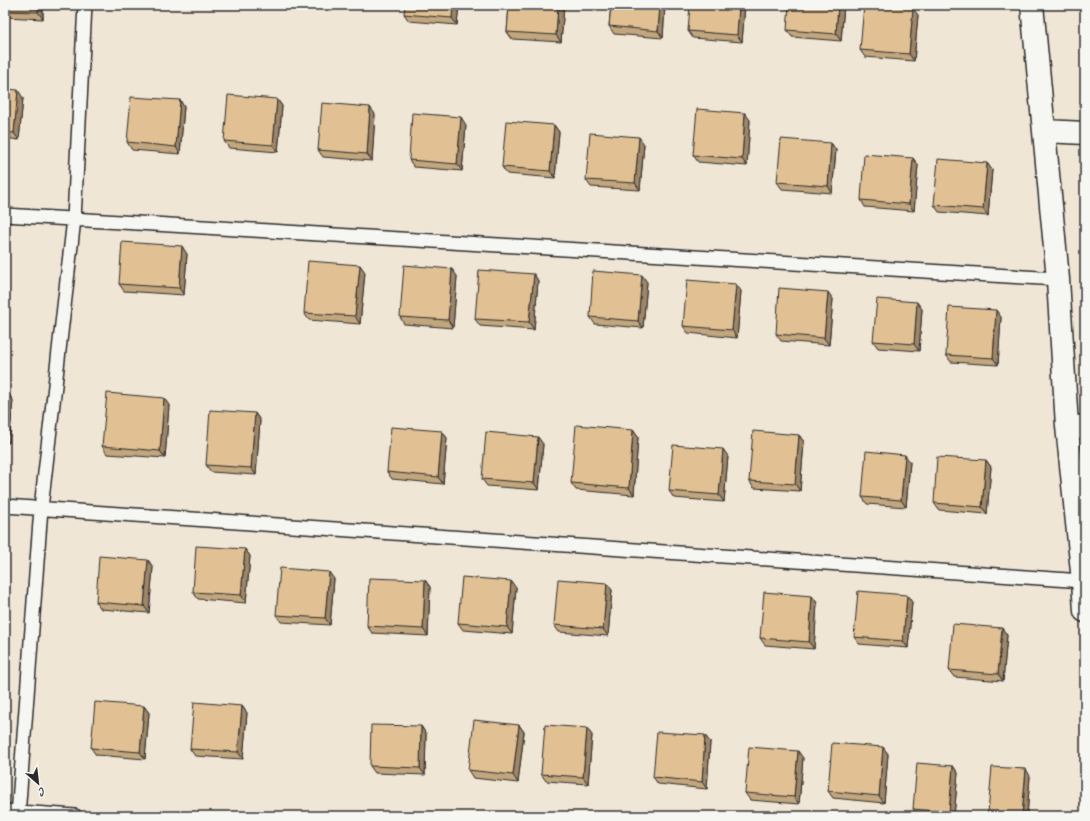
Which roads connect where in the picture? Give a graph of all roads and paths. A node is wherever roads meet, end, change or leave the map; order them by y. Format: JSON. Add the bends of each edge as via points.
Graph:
{"nodes":[{"id":1,"x":85,"y":5,"type":"edge"},
{"id":2,"x":1032,"y":5,"type":"edge"},
{"id":3,"x":1044,"y":131,"type":"junction"},
{"id":4,"x":1085,"y":133,"type":"edge"},
{"id":5,"x":5,"y":215,"type":"edge"},
{"id":6,"x":74,"y":219,"type":"junction"},
{"id":7,"x":1058,"y":279,"type":"junction"},
{"id":8,"x":1076,"y":426,"type":"edge"},
{"id":9,"x":5,"y":506,"type":"edge"},
{"id":10,"x":41,"y":508,"type":"junction"},
{"id":11,"x":1083,"y":581,"type":"junction"},
{"id":12,"x":1085,"y":611,"type":"edge"},
{"id":13,"x":5,"y":811,"type":"edge"},
{"id":14,"x":18,"y":814,"type":"edge"},
{"id":15,"x":75,"y":816,"type":"edge"}],
"edges":[{"from":1,"to":6,"type":"lane"},
{"from":2,"to":3,"type":"street"},
{"from":3,"to":4,"type":"street"},
{"from":3,"to":7,"type":"street"},
{"from":5,"to":6,"type":"lane"},
{"from":6,"to":7,"type":"lane"},
{"from":6,"to":10,"type":"lane"},
{"from":7,"to":8,"type":"street"},
{"from":8,"to":11,"type":"street"},
{"from":9,"to":10,"type":"lane"},
{"from":10,"to":11,"type":"lane"},
{"from":10,"to":14,"type":"lane"},
{"from":11,"to":12,"type":"street"},
{"from":13,"to":14,"type":"lane"},
{"from":14,"to":15,"type":"lane"}]}
